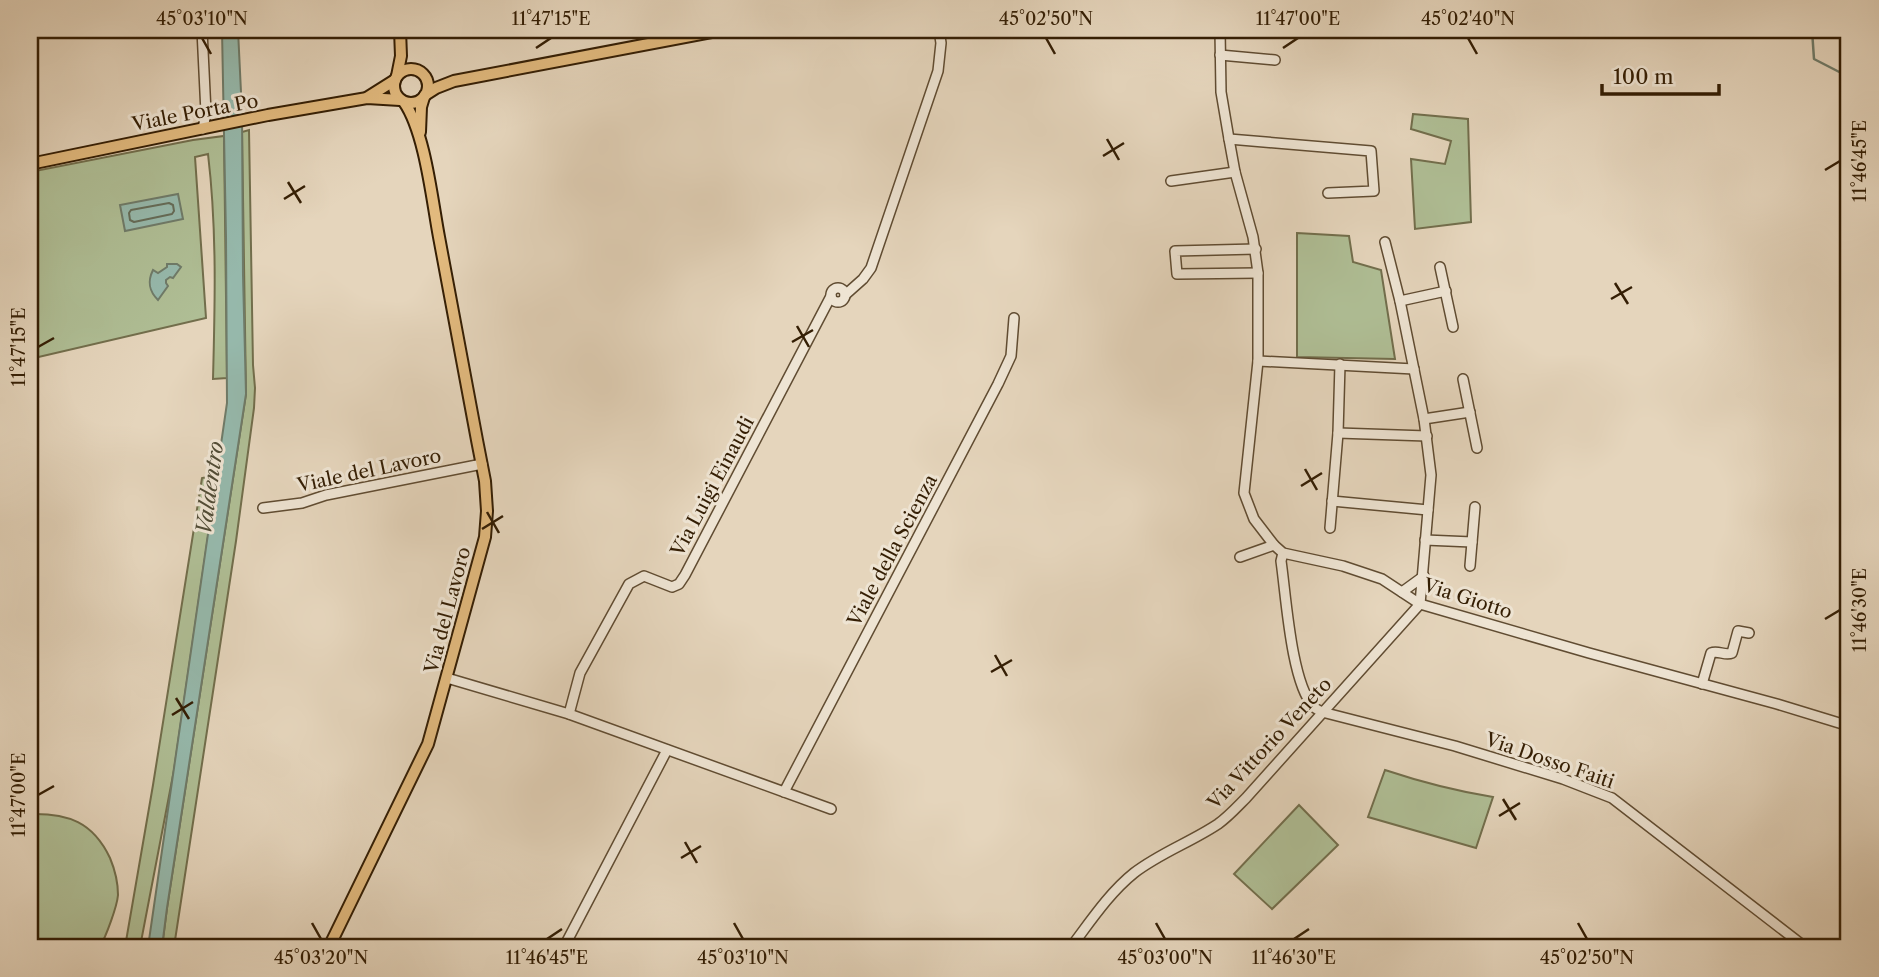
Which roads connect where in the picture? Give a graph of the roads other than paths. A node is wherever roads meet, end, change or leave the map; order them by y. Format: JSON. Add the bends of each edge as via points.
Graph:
{"nodes":[{"id":1,"x":202,"y":30,"type":"edge"},
{"id":2,"x":679,"y":30,"type":"edge"},
{"id":3,"x":722,"y":30,"type":"edge"},
{"id":4,"x":939,"y":30,"type":"edge"},
{"id":5,"x":1220,"y":30,"type":"edge"},
{"id":6,"x":400,"y":34,"type":"edge"},
{"id":7,"x":664,"y":41,"type":"junction"},
{"id":8,"x":1220,"y":55,"type":"junction"},
{"id":9,"x":1275,"y":60,"type":"dead end"},
{"id":10,"x":421,"y":73,"type":"junction"},
{"id":11,"x":396,"y":78,"type":"junction"},
{"id":12,"x":454,"y":80,"type":"junction"},
{"id":13,"x":425,"y":96,"type":"junction"},
{"id":14,"x":367,"y":97,"type":"junction"},
{"id":15,"x":402,"y":101,"type":"junction"},
{"id":16,"x":203,"y":129,"type":"junction"},
{"id":17,"x":419,"y":138,"type":"junction"},
{"id":18,"x":1229,"y":139,"type":"junction"},
{"id":19,"x":30,"y":164,"type":"edge"},
{"id":20,"x":1235,"y":172,"type":"junction"},
{"id":21,"x":1171,"y":181,"type":"dead end"},
{"id":22,"x":1328,"y":193,"type":"dead end"},
{"id":23,"x":1385,"y":242,"type":"dead end"},
{"id":24,"x":1256,"y":249,"type":"junction"},
{"id":25,"x":1440,"y":267,"type":"dead end"},
{"id":26,"x":1258,"y":272,"type":"junction"},
{"id":27,"x":1446,"y":291,"type":"junction"},
{"id":28,"x":1400,"y":301,"type":"junction"},
{"id":29,"x":1014,"y":318,"type":"dead end"},
{"id":30,"x":1453,"y":327,"type":"dead end"},
{"id":31,"x":1258,"y":361,"type":"junction"},
{"id":32,"x":1340,"y":364,"type":"junction"},
{"id":33,"x":1414,"y":369,"type":"junction"},
{"id":34,"x":1463,"y":379,"type":"dead end"},
{"id":35,"x":1470,"y":412,"type":"junction"},
{"id":36,"x":1424,"y":419,"type":"junction"},
{"id":37,"x":1338,"y":433,"type":"junction"},
{"id":38,"x":1427,"y":436,"type":"junction"},
{"id":39,"x":1477,"y":449,"type":"dead end"},
{"id":40,"x":482,"y":464,"type":"junction"},
{"id":41,"x":1332,"y":501,"type":"junction"},
{"id":42,"x":1475,"y":507,"type":"dead end"},
{"id":43,"x":263,"y":508,"type":"dead end"},
{"id":44,"x":1428,"y":510,"type":"junction"},
{"id":45,"x":1329,"y":528,"type":"dead end"},
{"id":46,"x":1425,"y":540,"type":"junction"},
{"id":47,"x":1472,"y":542,"type":"junction"},
{"id":48,"x":1274,"y":545,"type":"junction"},
{"id":49,"x":1283,"y":552,"type":"junction"},
{"id":50,"x":1240,"y":557,"type":"dead end"},
{"id":51,"x":1470,"y":566,"type":"dead end"},
{"id":52,"x":1424,"y":578,"type":"junction"},
{"id":53,"x":1402,"y":592,"type":"junction"},
{"id":54,"x":1420,"y":604,"type":"junction"},
{"id":55,"x":1749,"y":634,"type":"dead end"},
{"id":56,"x":447,"y":678,"type":"junction"},
{"id":57,"x":1702,"y":684,"type":"junction"},
{"id":58,"x":1322,"y":712,"type":"junction"},
{"id":59,"x":569,"y":714,"type":"junction"},
{"id":60,"x":1849,"y":726,"type":"edge"},
{"id":61,"x":667,"y":750,"type":"junction"},
{"id":62,"x":784,"y":792,"type":"junction"},
{"id":63,"x":831,"y":809,"type":"dead end"},
{"id":64,"x":329,"y":947,"type":"edge"},
{"id":65,"x":564,"y":947,"type":"edge"},
{"id":66,"x":1071,"y":947,"type":"edge"},
{"id":67,"x":1805,"y":947,"type":"edge"}],
"edges":[{"from":1,"to":16,"type":"street"},
{"from":2,"to":7,"type":"street"},
{"from":3,"to":7,"type":"main road","name":"Viale Porta Po"},
{"from":4,"to":59,"type":"street","name":"Via Luigi Einaudi","via":[[938,71],[871,268],[843,292],[840,301],[831,300],[679,584],[672,587],[644,576],[629,584],[580,673]]},
{"from":5,"to":8,"type":"street","name":"Via Giotto"},
{"from":6,"to":10,"type":"main road"},
{"from":6,"to":11,"type":"main road"},
{"from":7,"to":12,"type":"main road","name":"Viale Porta Po"},
{"from":8,"to":9,"type":"street"},
{"from":8,"to":18,"type":"street","name":"Via Giotto"},
{"from":10,"to":11,"type":"main road","name":"Viale Porta Po","via":[[410,69]]},
{"from":10,"to":12,"type":"main road","name":"Viale Porta Po"},
{"from":10,"to":13,"type":"main road","via":[[428,86]]},
{"from":11,"to":14,"type":"main road","name":"Viale Porta Po"},
{"from":11,"to":15,"type":"main road","via":[[395,93]]},
{"from":12,"to":13,"type":"main road","name":"Viale Porta Po"},
{"from":13,"to":15,"type":"main road","name":"Viale Porta Po","via":[[414,103]]},
{"from":13,"to":17,"type":"main road"},
{"from":14,"to":15,"type":"main road","name":"Viale Porta Po"},
{"from":14,"to":16,"type":"main road","name":"Viale Porta Po"},
{"from":15,"to":17,"type":"main road"},
{"from":16,"to":19,"type":"main road","name":"Viale Porta Po"},
{"from":17,"to":40,"type":"main road","name":"Via del Lavoro"},
{"from":18,"to":20,"type":"street","name":"Via Giotto"},
{"from":18,"to":22,"type":"street","via":[[1371,151],[1374,191]]},
{"from":20,"to":21,"type":"street"},
{"from":20,"to":24,"type":"street","name":"Via Giotto"},
{"from":23,"to":28,"type":"street"},
{"from":24,"to":26,"type":"street","name":"Via Giotto"},
{"from":24,"to":26,"type":"street","via":[[1175,251],[1177,274]]},
{"from":25,"to":27,"type":"street"},
{"from":26,"to":31,"type":"street","name":"Via Giotto"},
{"from":27,"to":28,"type":"street"},
{"from":27,"to":30,"type":"street"},
{"from":28,"to":33,"type":"street"},
{"from":29,"to":62,"type":"street","name":"Viale della Scienza","via":[[1011,356],[998,384]]},
{"from":31,"to":32,"type":"street"},
{"from":31,"to":48,"type":"street","name":"Via Giotto","via":[[1244,493],[1254,519]]},
{"from":32,"to":33,"type":"street"},
{"from":32,"to":37,"type":"street"},
{"from":33,"to":36,"type":"street"},
{"from":34,"to":35,"type":"street"},
{"from":35,"to":36,"type":"street"},
{"from":35,"to":39,"type":"street"},
{"from":36,"to":38,"type":"street"},
{"from":37,"to":38,"type":"street"},
{"from":37,"to":41,"type":"street"},
{"from":38,"to":44,"type":"street"},
{"from":40,"to":43,"type":"street","name":"Viale del Lavoro"},
{"from":40,"to":56,"type":"main road","name":"Via del Lavoro","via":[[487,497],[485,537]]},
{"from":41,"to":44,"type":"street"},
{"from":41,"to":45,"type":"street"},
{"from":42,"to":47,"type":"street"},
{"from":44,"to":46,"type":"street"},
{"from":46,"to":47,"type":"street"},
{"from":46,"to":52,"type":"street"},
{"from":47,"to":51,"type":"street"},
{"from":48,"to":49,"type":"street","name":"Via Giotto"},
{"from":48,"to":50,"type":"street"},
{"from":49,"to":53,"type":"street","name":"Via Giotto","via":[[1382,579]]},
{"from":49,"to":58,"type":"street","via":[[1294,661],[1308,699]]},
{"from":52,"to":53,"type":"street"},
{"from":52,"to":54,"type":"street"},
{"from":53,"to":54,"type":"street","name":"Via Giotto"},
{"from":54,"to":57,"type":"street","name":"Via Giotto"},
{"from":54,"to":58,"type":"street","name":"Via Vittorio Veneto"},
{"from":55,"to":57,"type":"street","via":[[1738,631],[1732,653],[1711,653]]},
{"from":56,"to":59,"type":"street"},
{"from":56,"to":64,"type":"main road","name":"Via del Lavoro","via":[[428,744]]},
{"from":57,"to":60,"type":"street","name":"Via Giotto"},
{"from":58,"to":66,"type":"street","name":"Via Vittorio Veneto","via":[[1246,799],[1220,822],[1133,874]]},
{"from":58,"to":67,"type":"street","name":"Via Dosso Faiti","via":[[1455,746],[1612,798]]},
{"from":59,"to":61,"type":"street"},
{"from":61,"to":62,"type":"street"},
{"from":61,"to":65,"type":"street"},
{"from":62,"to":63,"type":"street"}]}
